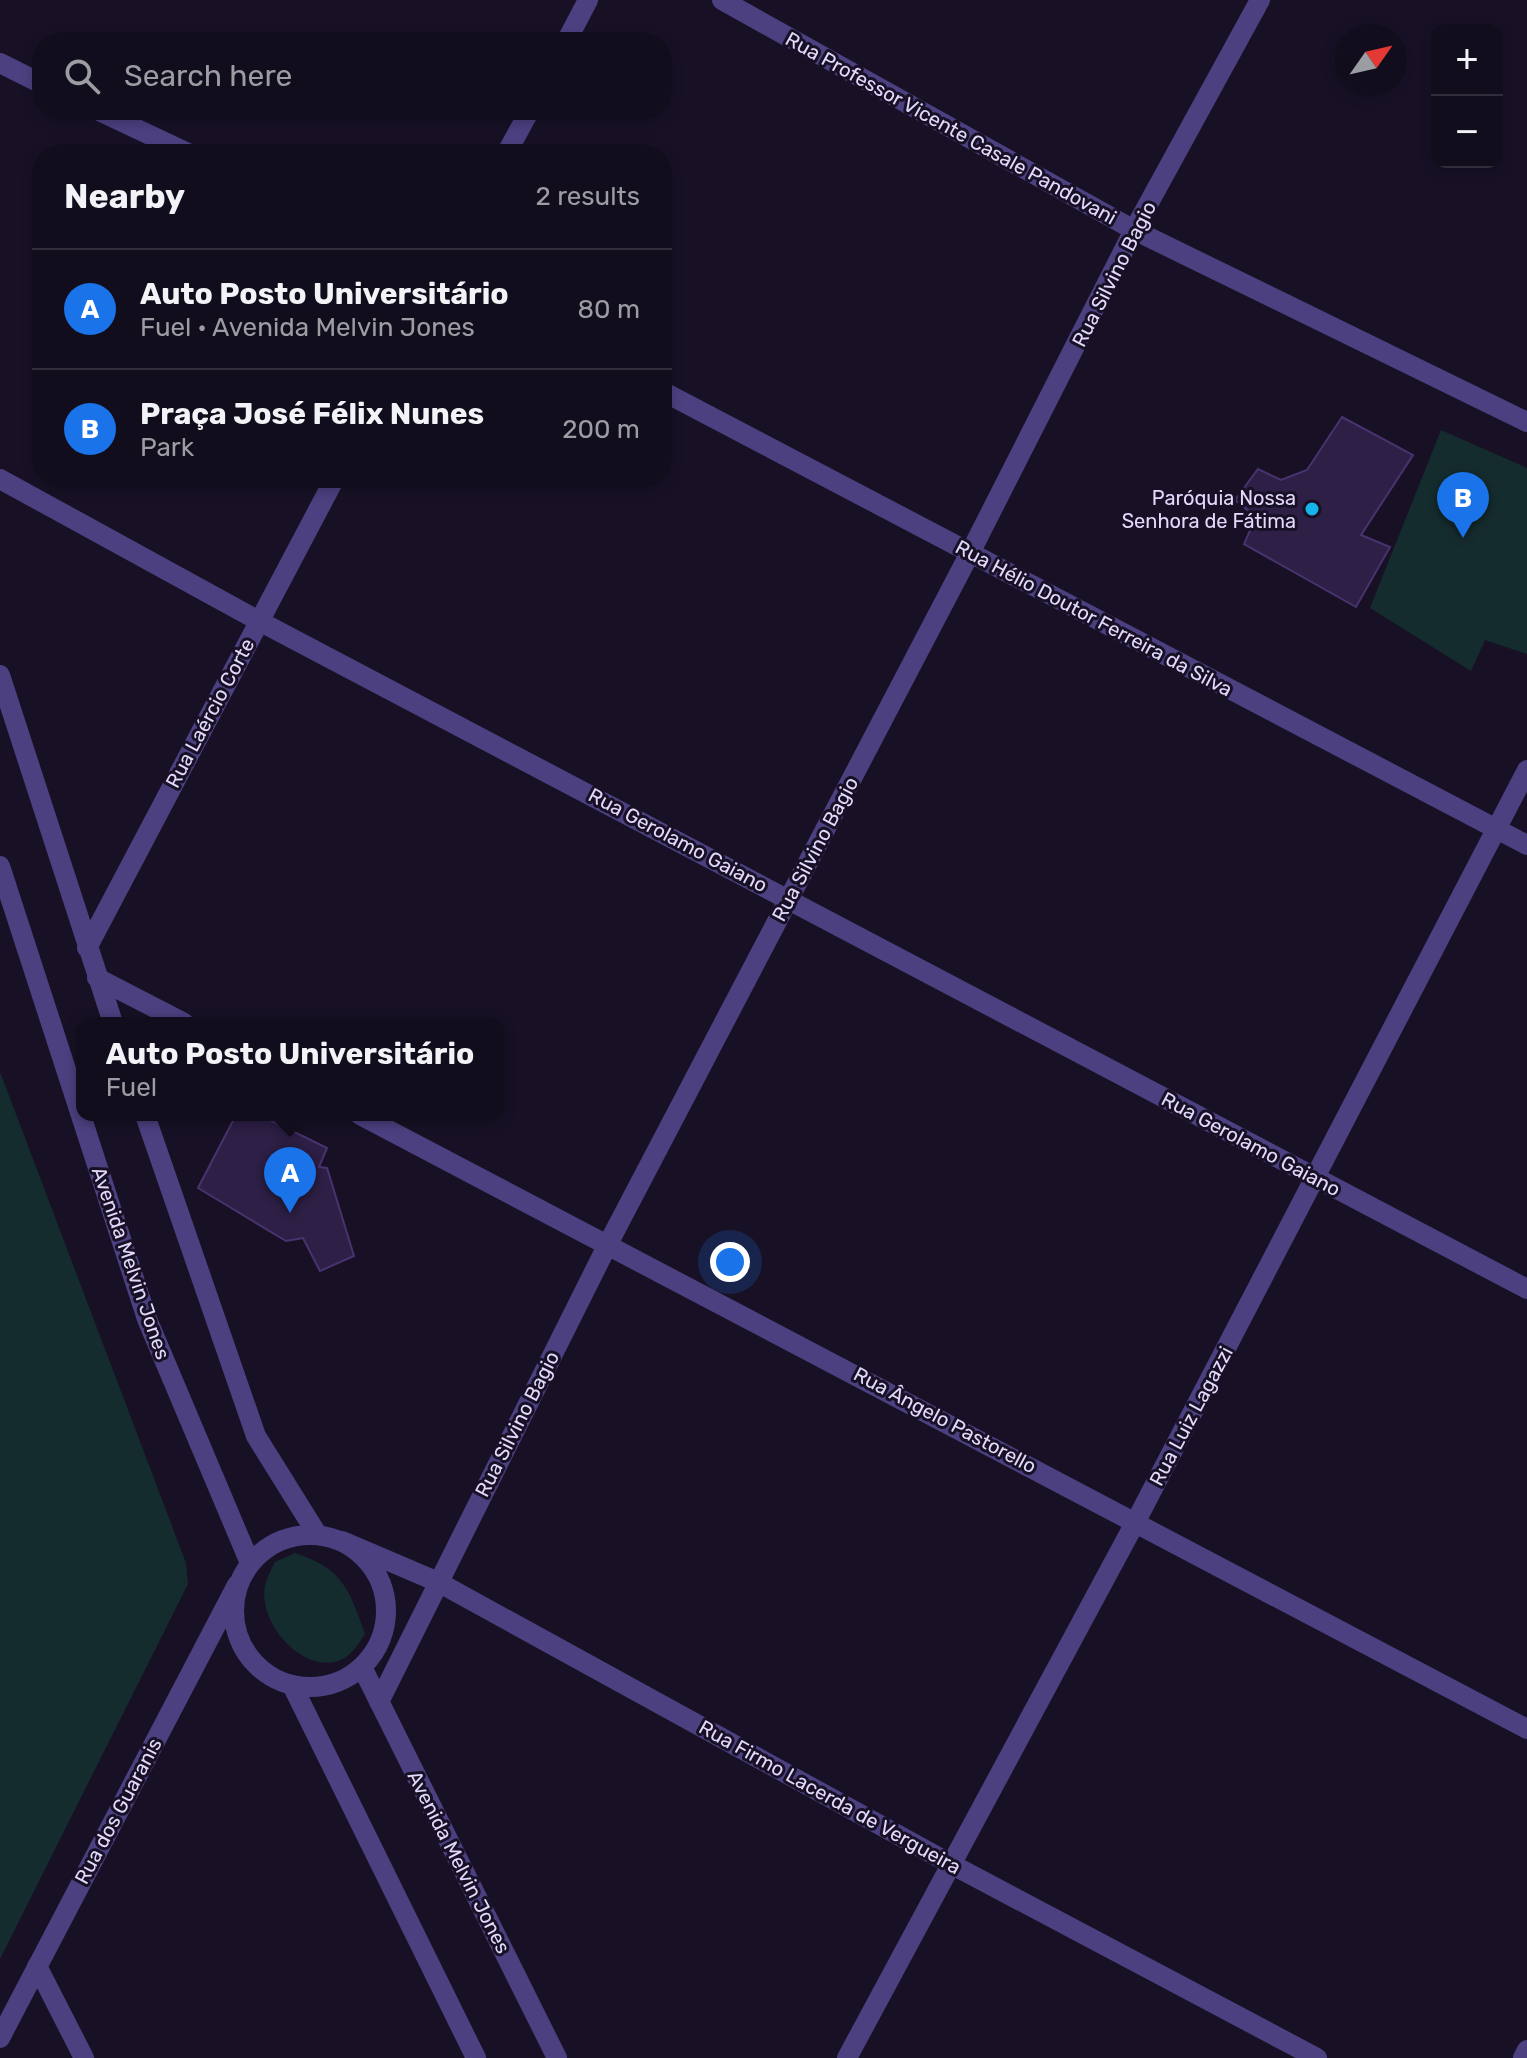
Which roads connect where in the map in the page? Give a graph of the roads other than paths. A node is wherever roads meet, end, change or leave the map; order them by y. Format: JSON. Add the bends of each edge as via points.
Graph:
{"nodes":[{"id":1,"x":588,"y":0,"type":"edge"},
{"id":2,"x":722,"y":0,"type":"edge"},
{"id":3,"x":1260,"y":0,"type":"edge"},
{"id":4,"x":571,"y":32,"type":"edge"},
{"id":5,"x":0,"y":63,"type":"edge"},
{"id":6,"x":32,"y":79,"type":"edge"},
{"id":7,"x":118,"y":120,"type":"edge"},
{"id":8,"x":525,"y":120,"type":"edge"},
{"id":9,"x":169,"y":144,"type":"edge"},
{"id":10,"x":511,"y":144,"type":"edge"},
{"id":11,"x":1134,"y":230,"type":"junction"},
{"id":12,"x":672,"y":396,"type":"edge"},
{"id":13,"x":1527,"y":422,"type":"edge"},
{"id":14,"x":0,"y":479,"type":"edge"},
{"id":15,"x":330,"y":488,"type":"edge"},
{"id":16,"x":970,"y":553,"type":"junction"},
{"id":17,"x":259,"y":621,"type":"junction"},
{"id":18,"x":0,"y":675,"type":"edge"},
{"id":19,"x":1527,"y":770,"type":"edge"},
{"id":20,"x":1497,"y":829,"type":"junction"},
{"id":21,"x":1527,"y":845,"type":"edge"},
{"id":22,"x":0,"y":866,"type":"edge"},
{"id":23,"x":789,"y":898,"type":"junction"},
{"id":24,"x":87,"y":948,"type":"junction"},
{"id":25,"x":97,"y":978,"type":"junction"},
{"id":26,"x":111,"y":1017,"type":"edge"},
{"id":27,"x":172,"y":1017,"type":"edge"},
{"id":28,"x":76,"y":1100,"type":"edge"},
{"id":29,"x":83,"y":1121,"type":"edge"},
{"id":30,"x":147,"y":1121,"type":"edge"},
{"id":31,"x":372,"y":1121,"type":"edge"},
{"id":32,"x":1317,"y":1179,"type":"junction"},
{"id":33,"x":608,"y":1244,"type":"junction"},
{"id":34,"x":1527,"y":1289,"type":"edge"},
{"id":35,"x":1136,"y":1521,"type":"junction"},
{"id":36,"x":317,"y":1534,"type":"junction"},
{"id":37,"x":342,"y":1541,"type":"junction"},
{"id":38,"x":250,"y":1563,"type":"junction"},
{"id":39,"x":438,"y":1582,"type":"junction"},
{"id":40,"x":237,"y":1585,"type":"junction"},
{"id":41,"x":362,"y":1667,"type":"junction"},
{"id":42,"x":292,"y":1685,"type":"junction"},
{"id":43,"x":379,"y":1702,"type":"junction"},
{"id":44,"x":1527,"y":1729,"type":"edge"},
{"id":45,"x":949,"y":1863,"type":"junction"},
{"id":46,"x":37,"y":1966,"type":"junction"},
{"id":47,"x":0,"y":2038,"type":"edge"},
{"id":48,"x":1527,"y":2050,"type":"edge"},
{"id":49,"x":84,"y":2058,"type":"edge"},
{"id":50,"x":476,"y":2058,"type":"edge"},
{"id":51,"x":557,"y":2058,"type":"edge"},
{"id":52,"x":847,"y":2058,"type":"edge"},
{"id":53,"x":1317,"y":2058,"type":"edge"},
{"id":54,"x":1523,"y":2058,"type":"edge"}],
"edges":[{"from":1,"to":4,"type":"street"},
{"from":2,"to":11,"type":"street","name":"Rua Professor Vicente Casale Pandovani"},
{"from":3,"to":11,"type":"street","name":"Rua Silvino Bagio"},
{"from":5,"to":6,"type":"street"},
{"from":7,"to":9,"type":"street"},
{"from":8,"to":10,"type":"street"},
{"from":11,"to":13,"type":"street","name":"Rua Professor Vicente Casale Pandovani"},
{"from":11,"to":16,"type":"street","name":"Rua Silvino Bagio"},
{"from":12,"to":16,"type":"street","name":"Rua Hélio Doutor Ferreira da Silva"},
{"from":14,"to":17,"type":"street","name":"Rua Gerolamo Gaiano"},
{"from":15,"to":17,"type":"street","name":"Rua Laércio Corte"},
{"from":16,"to":20,"type":"street","name":"Rua Hélio Doutor Ferreira da Silva"},
{"from":16,"to":23,"type":"street","name":"Rua Silvino Bagio"},
{"from":17,"to":23,"type":"street","name":"Rua Gerolamo Gaiano"},
{"from":17,"to":24,"type":"street","name":"Rua Laércio Corte"},
{"from":18,"to":24,"type":"street"},
{"from":19,"to":20,"type":"street","name":"Rua Luiz Lagazzi"},
{"from":20,"to":21,"type":"street","name":"Rua Hélio Doutor Ferreira da Silva"},
{"from":20,"to":32,"type":"street","name":"Rua Luiz Lagazzi"},
{"from":22,"to":28,"type":"street","name":"Avenida Melvin Jones"},
{"from":23,"to":32,"type":"street","name":"Rua Gerolamo Gaiano"},
{"from":23,"to":33,"type":"street","name":"Rua Silvino Bagio"},
{"from":24,"to":25,"type":"street"},
{"from":25,"to":26,"type":"street"},
{"from":25,"to":27,"type":"street"},
{"from":29,"to":38,"type":"street","name":"Avenida Melvin Jones","via":[[147,1319]]},
{"from":30,"to":36,"type":"street","via":[[256,1436]]},
{"from":31,"to":33,"type":"street","name":"Rua Ângelo Pastorello"},
{"from":32,"to":34,"type":"street","name":"Rua Gerolamo Gaiano"},
{"from":32,"to":35,"type":"street","name":"Rua Luiz Lagazzi"},
{"from":33,"to":35,"type":"street","name":"Rua Ângelo Pastorello"},
{"from":33,"to":39,"type":"street","name":"Rua Silvino Bagio"},
{"from":35,"to":44,"type":"street","name":"Rua Ângelo Pastorello"},
{"from":35,"to":45,"type":"street","name":"Rua Luiz Lagazzi"},
{"from":36,"to":37,"type":"street"},
{"from":36,"to":38,"type":"street","via":[[292,1536],[268,1546]]},
{"from":37,"to":39,"type":"street","name":"Rua Firmo Lacerda de Vergueira"},
{"from":37,"to":41,"type":"street","via":[[362,1555],[385,1598],[385,1624]]},
{"from":38,"to":40,"type":"street"},
{"from":39,"to":43,"type":"street","name":"Rua Silvino Bagio"},
{"from":39,"to":45,"type":"street","name":"Rua Firmo Lacerda de Vergueira"},
{"from":40,"to":42,"type":"street","via":[[237,1636],[268,1675]]},
{"from":40,"to":46,"type":"street","name":"Rua dos Guaranis"},
{"from":41,"to":42,"type":"street","via":[[341,1681],[317,1687]]},
{"from":41,"to":43,"type":"street","name":"Avenida Melvin Jones"},
{"from":42,"to":50,"type":"street"},
{"from":43,"to":51,"type":"street","name":"Avenida Melvin Jones"},
{"from":45,"to":52,"type":"street","name":"Rua Luiz Lagazzi"},
{"from":45,"to":53,"type":"street","name":"Rua Firmo Lacerda de Vergueira"},
{"from":46,"to":47,"type":"street","name":"Rua dos Guaranis"},
{"from":46,"to":49,"type":"street"},
{"from":48,"to":54,"type":"street"}]}
